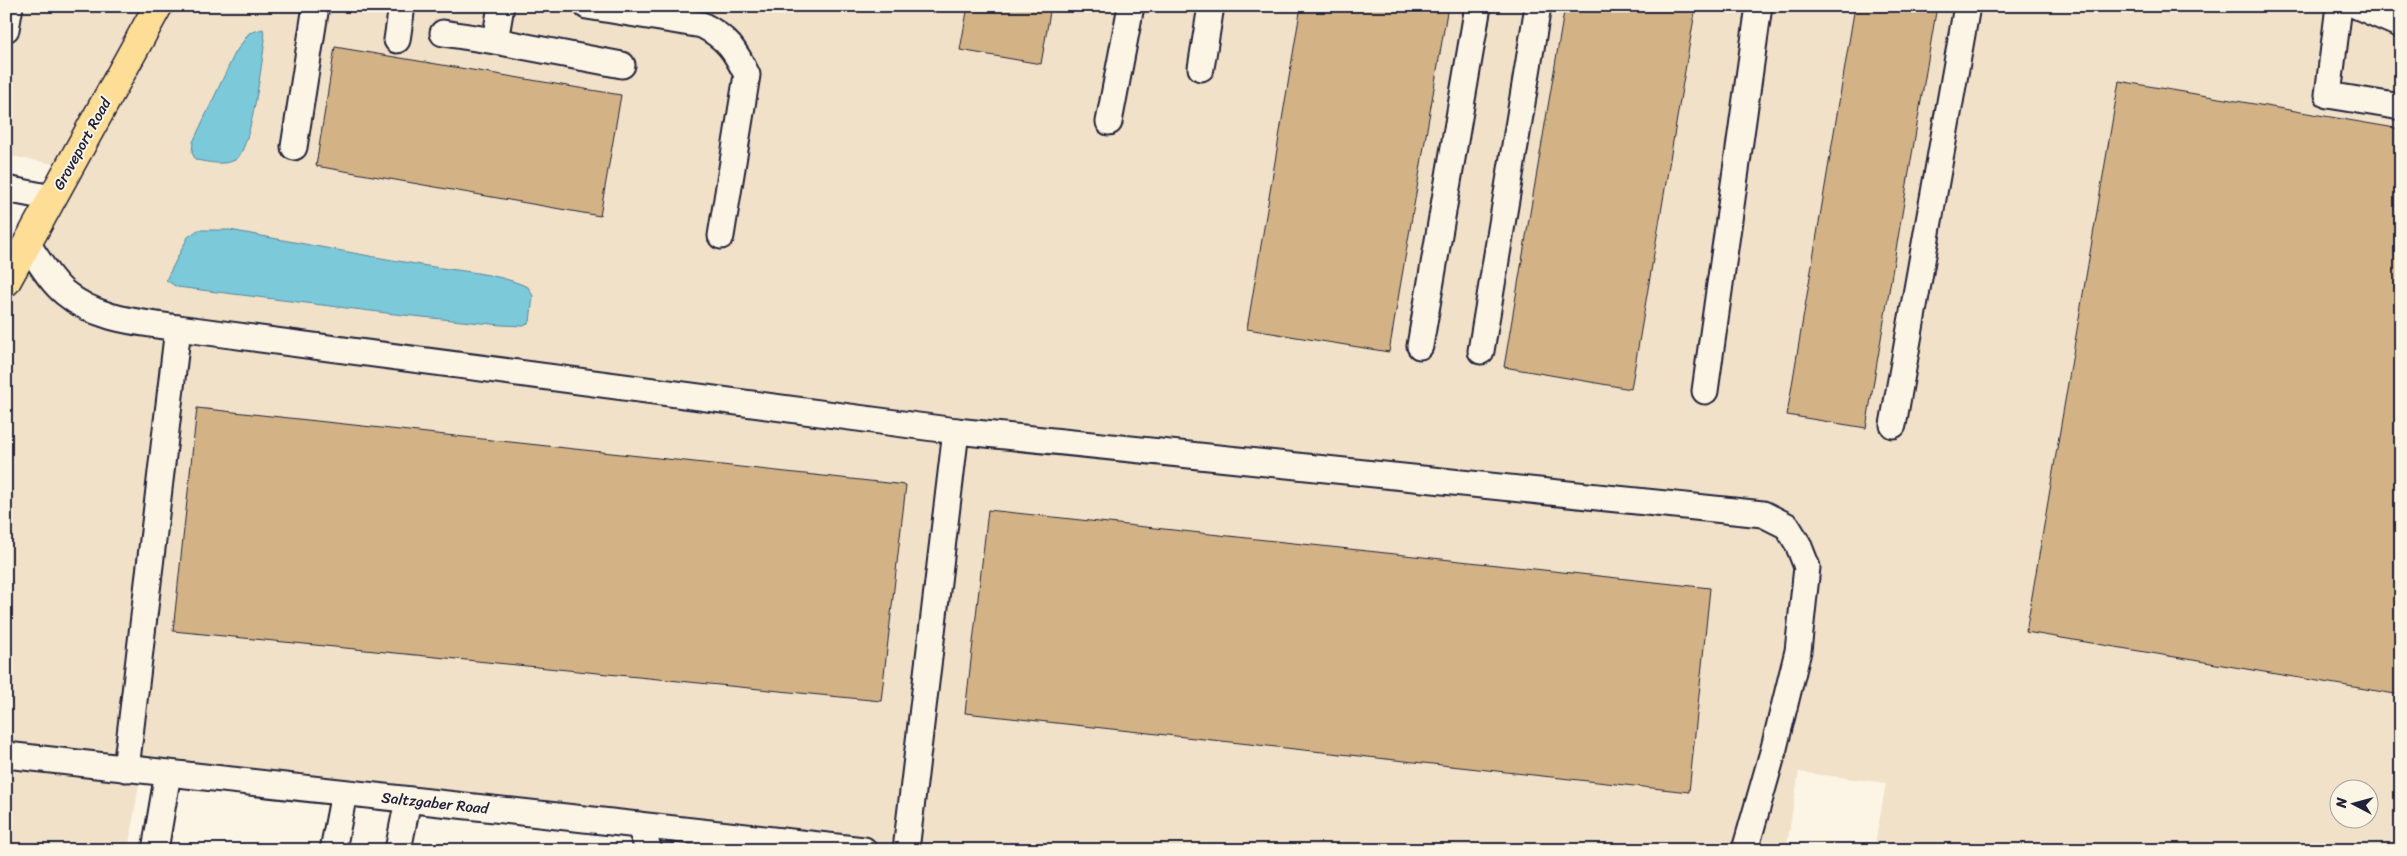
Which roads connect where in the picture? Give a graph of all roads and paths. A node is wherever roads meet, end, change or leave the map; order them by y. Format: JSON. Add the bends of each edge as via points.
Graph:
{"nodes":[{"id":1,"x":10,"y":6,"type":"edge"},
{"id":2,"x":158,"y":6,"type":"edge"},
{"id":3,"x":316,"y":6,"type":"edge"},
{"id":4,"x":402,"y":6,"type":"edge"},
{"id":5,"x":501,"y":6,"type":"edge"},
{"id":6,"x":586,"y":6,"type":"edge"},
{"id":7,"x":1131,"y":6,"type":"edge"},
{"id":8,"x":1211,"y":6,"type":"edge"},
{"id":9,"x":1478,"y":6,"type":"edge"},
{"id":10,"x":1538,"y":6,"type":"edge"},
{"id":11,"x":1760,"y":6,"type":"edge"},
{"id":12,"x":1967,"y":6,"type":"edge"},
{"id":13,"x":2339,"y":6,"type":"edge"},
{"id":14,"x":2358,"y":6,"type":"edge"},
{"id":15,"x":2401,"y":25,"type":"edge"},
{"id":16,"x":6,"y":29,"type":"edge"},
{"id":17,"x":443,"y":33,"type":"dead end"},
{"id":18,"x":397,"y":40,"type":"dead end"},
{"id":19,"x":495,"y":41,"type":"junction"},
{"id":20,"x":622,"y":66,"type":"dead end"},
{"id":21,"x":1201,"y":68,"type":"dead end"},
{"id":22,"x":2401,"y":107,"type":"edge"},
{"id":23,"x":1109,"y":122,"type":"dead end"},
{"id":24,"x":294,"y":147,"type":"dead end"},
{"id":25,"x":6,"y":189,"type":"edge"},
{"id":26,"x":52,"y":198,"type":"junction"},
{"id":27,"x":721,"y":236,"type":"dead end"},
{"id":28,"x":27,"y":244,"type":"junction"},
{"id":29,"x":6,"y":282,"type":"edge"},
{"id":30,"x":178,"y":328,"type":"junction"},
{"id":31,"x":1420,"y":346,"type":"dead end"},
{"id":32,"x":1482,"y":351,"type":"dead end"},
{"id":33,"x":1704,"y":391,"type":"dead end"},
{"id":34,"x":1893,"y":425,"type":"dead end"},
{"id":35,"x":956,"y":431,"type":"junction"},
{"id":36,"x":6,"y":755,"type":"edge"},
{"id":37,"x":126,"y":769,"type":"junction"},
{"id":38,"x":168,"y":773,"type":"junction"},
{"id":39,"x":344,"y":793,"type":"junction"},
{"id":40,"x":408,"y":800,"type":"junction"},
{"id":41,"x":639,"y":825,"type":"junction"},
{"id":42,"x":762,"y":844,"type":"edge"},
{"id":43,"x":155,"y":850,"type":"edge"},
{"id":44,"x":333,"y":850,"type":"edge"},
{"id":45,"x":398,"y":850,"type":"edge"},
{"id":46,"x":649,"y":850,"type":"edge"},
{"id":47,"x":864,"y":850,"type":"edge"},
{"id":48,"x":906,"y":850,"type":"edge"},
{"id":49,"x":1745,"y":850,"type":"edge"}],
"edges":[{"from":1,"to":16,"type":"street"},
{"from":2,"to":26,"type":"main road","name":"Groveport Road"},
{"from":3,"to":24,"type":"street"},
{"from":4,"to":18,"type":"street"},
{"from":5,"to":19,"type":"street"},
{"from":6,"to":27,"type":"street","via":[[702,25],[718,34],[735,51],[747,74]]},
{"from":7,"to":23,"type":"street"},
{"from":8,"to":21,"type":"street"},
{"from":9,"to":31,"type":"street"},
{"from":10,"to":32,"type":"street"},
{"from":11,"to":33,"type":"street"},
{"from":12,"to":34,"type":"street"},
{"from":13,"to":22,"type":"street","via":[[2328,95]]},
{"from":14,"to":15,"type":"street"},
{"from":17,"to":19,"type":"street"},
{"from":19,"to":20,"type":"street"},
{"from":25,"to":26,"type":"street"},
{"from":26,"to":28,"type":"main road","name":"Groveport Road"},
{"from":28,"to":29,"type":"main road","name":"Groveport Road"},
{"from":28,"to":30,"type":"street","via":[[64,293],[89,309],[117,319]]},
{"from":30,"to":35,"type":"street"},
{"from":30,"to":37,"type":"street"},
{"from":35,"to":48,"type":"street"},
{"from":35,"to":49,"type":"street","via":[[1763,514],[1787,526],[1806,567],[1798,651]]},
{"from":36,"to":37,"type":"street","name":"Saltzgaber Road"},
{"from":37,"to":38,"type":"street","name":"Saltzgaber Road"},
{"from":38,"to":39,"type":"street","name":"Saltzgaber Road"},
{"from":38,"to":43,"type":"street"},
{"from":39,"to":40,"type":"street","name":"Saltzgaber Road"},
{"from":39,"to":44,"type":"street"},
{"from":40,"to":41,"type":"street","name":"Saltzgaber Road"},
{"from":40,"to":45,"type":"street"},
{"from":41,"to":42,"type":"street","name":"Saltzgaber Road"},
{"from":41,"to":46,"type":"street"},
{"from":42,"to":47,"type":"street","name":"Saltzgaber Road"}]}
